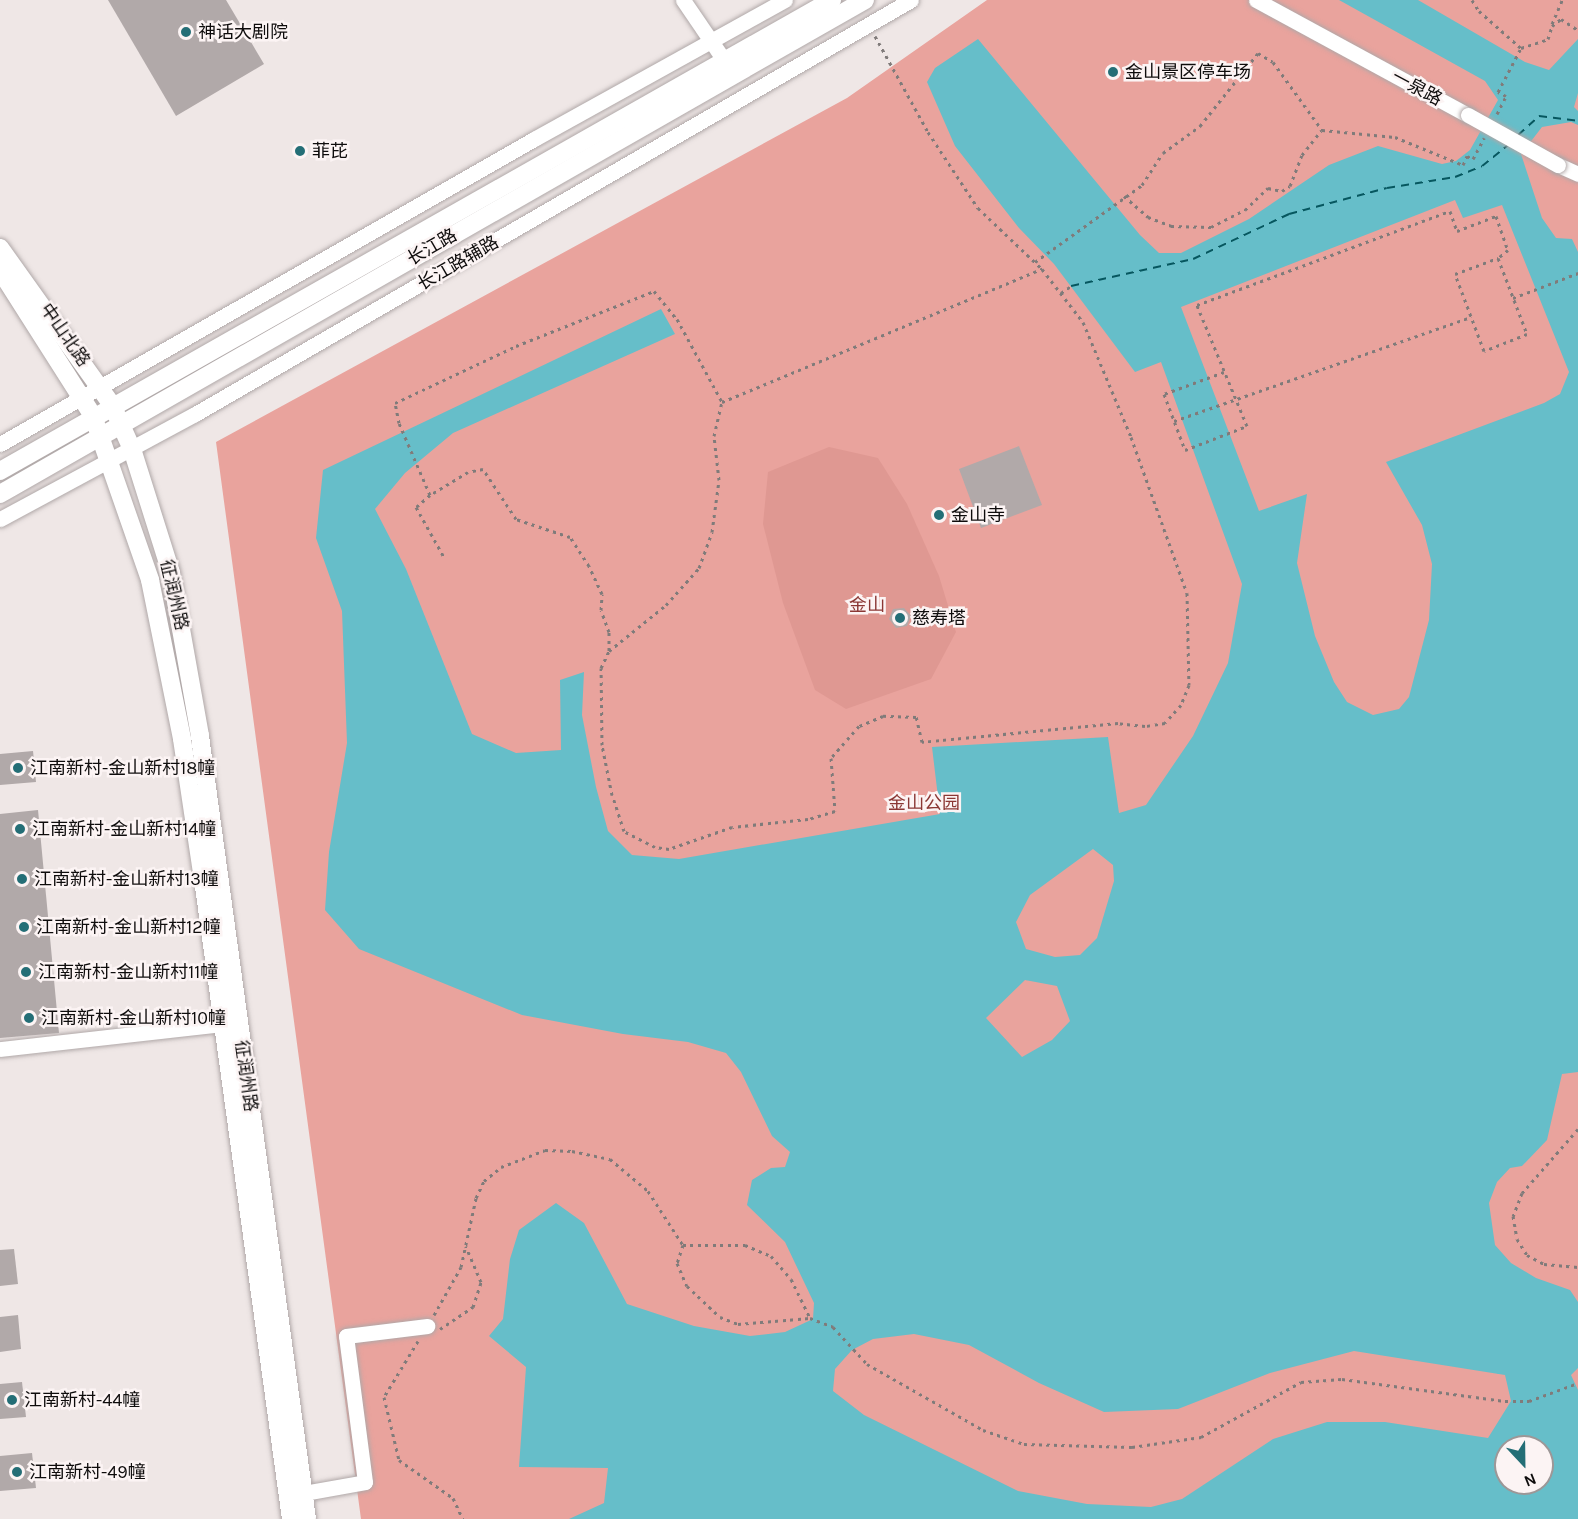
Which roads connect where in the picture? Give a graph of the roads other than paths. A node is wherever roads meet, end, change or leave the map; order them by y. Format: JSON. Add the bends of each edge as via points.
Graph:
{"nodes":[{"id":1,"x":683,"y":0,"type":"edge"},
{"id":2,"x":785,"y":0,"type":"edge"},
{"id":3,"x":832,"y":0,"type":"edge"},
{"id":4,"x":866,"y":0,"type":"edge"},
{"id":5,"x":911,"y":0,"type":"edge"},
{"id":6,"x":1256,"y":0,"type":"edge"},
{"id":7,"x":712,"y":40,"type":"junction"},
{"id":8,"x":724,"y":60,"type":"junction"},
{"id":9,"x":1578,"y":174,"type":"edge"},
{"id":10,"x":0,"y":248,"type":"edge"},
{"id":11,"x":0,"y":270,"type":"edge"},
{"id":12,"x":101,"y":385,"type":"junction"},
{"id":13,"x":82,"y":396,"type":"junction"},
{"id":14,"x":112,"y":405,"type":"junction"},
{"id":15,"x":93,"y":416,"type":"junction"},
{"id":16,"x":122,"y":426,"type":"junction"},
{"id":17,"x":102,"y":438,"type":"junction"},
{"id":18,"x":0,"y":444,"type":"edge"},
{"id":19,"x":132,"y":449,"type":"junction"},
{"id":20,"x":111,"y":461,"type":"junction"},
{"id":21,"x":0,"y":471,"type":"edge"},
{"id":22,"x":0,"y":494,"type":"edge"},
{"id":23,"x":0,"y":519,"type":"edge"},
{"id":24,"x":222,"y":1024,"type":"junction"},
{"id":25,"x":0,"y":1049,"type":"edge"},
{"id":26,"x":433,"y":1328,"type":"road end"},
{"id":27,"x":304,"y":1493,"type":"junction"},
{"id":28,"x":291,"y":1519,"type":"edge"},
{"id":29,"x":307,"y":1519,"type":"edge"}],
"edges":[{"from":1,"to":7,"type":"street"},
{"from":2,"to":7,"type":"street"},
{"from":3,"to":8,"type":"main road","name":"长江路"},
{"from":4,"to":16,"type":"main road","name":"长江路"},
{"from":5,"to":19,"type":"street","name":"长江路辅路"},
{"from":6,"to":9,"type":"street","name":"一泉路","bridge":true},
{"from":7,"to":8,"type":"street"},
{"from":7,"to":12,"type":"street"},
{"from":8,"to":14,"type":"main road","name":"长江路"},
{"from":10,"to":12,"type":"main road","name":"中山北路"},
{"from":11,"to":13,"type":"main road","name":"中山北路"},
{"from":12,"to":13,"type":"street"},
{"from":12,"to":14,"type":"main road","name":"中山北路"},
{"from":13,"to":15,"type":"main road","name":"中山北路"},
{"from":13,"to":18,"type":"street"},
{"from":14,"to":15,"type":"main road","name":"长江路"},
{"from":14,"to":16,"type":"main road","name":"中山北路"},
{"from":15,"to":17,"type":"main road","name":"中山北路"},
{"from":15,"to":21,"type":"main road","name":"长江路"},
{"from":16,"to":17,"type":"main road","name":"长江路"},
{"from":16,"to":19,"type":"main road","name":"征润州路"},
{"from":17,"to":20,"type":"main road","name":"征润州路"},
{"from":17,"to":22,"type":"main road","name":"长江路"},
{"from":19,"to":20,"type":"street","name":"长江路辅路"},
{"from":19,"to":27,"type":"main road","name":"征润州路","via":[[171,573],[189,662]]},
{"from":20,"to":23,"type":"street","name":"长江路辅路"},
{"from":20,"to":24,"type":"main road","name":"征润州路","via":[[150,580],[182,739]]},
{"from":24,"to":25,"type":"street"},
{"from":24,"to":28,"type":"main road","name":"征润州路"},
{"from":26,"to":27,"type":"street","via":[[346,1336],[365,1482]]},
{"from":27,"to":29,"type":"main road","name":"征润州路"}]}
